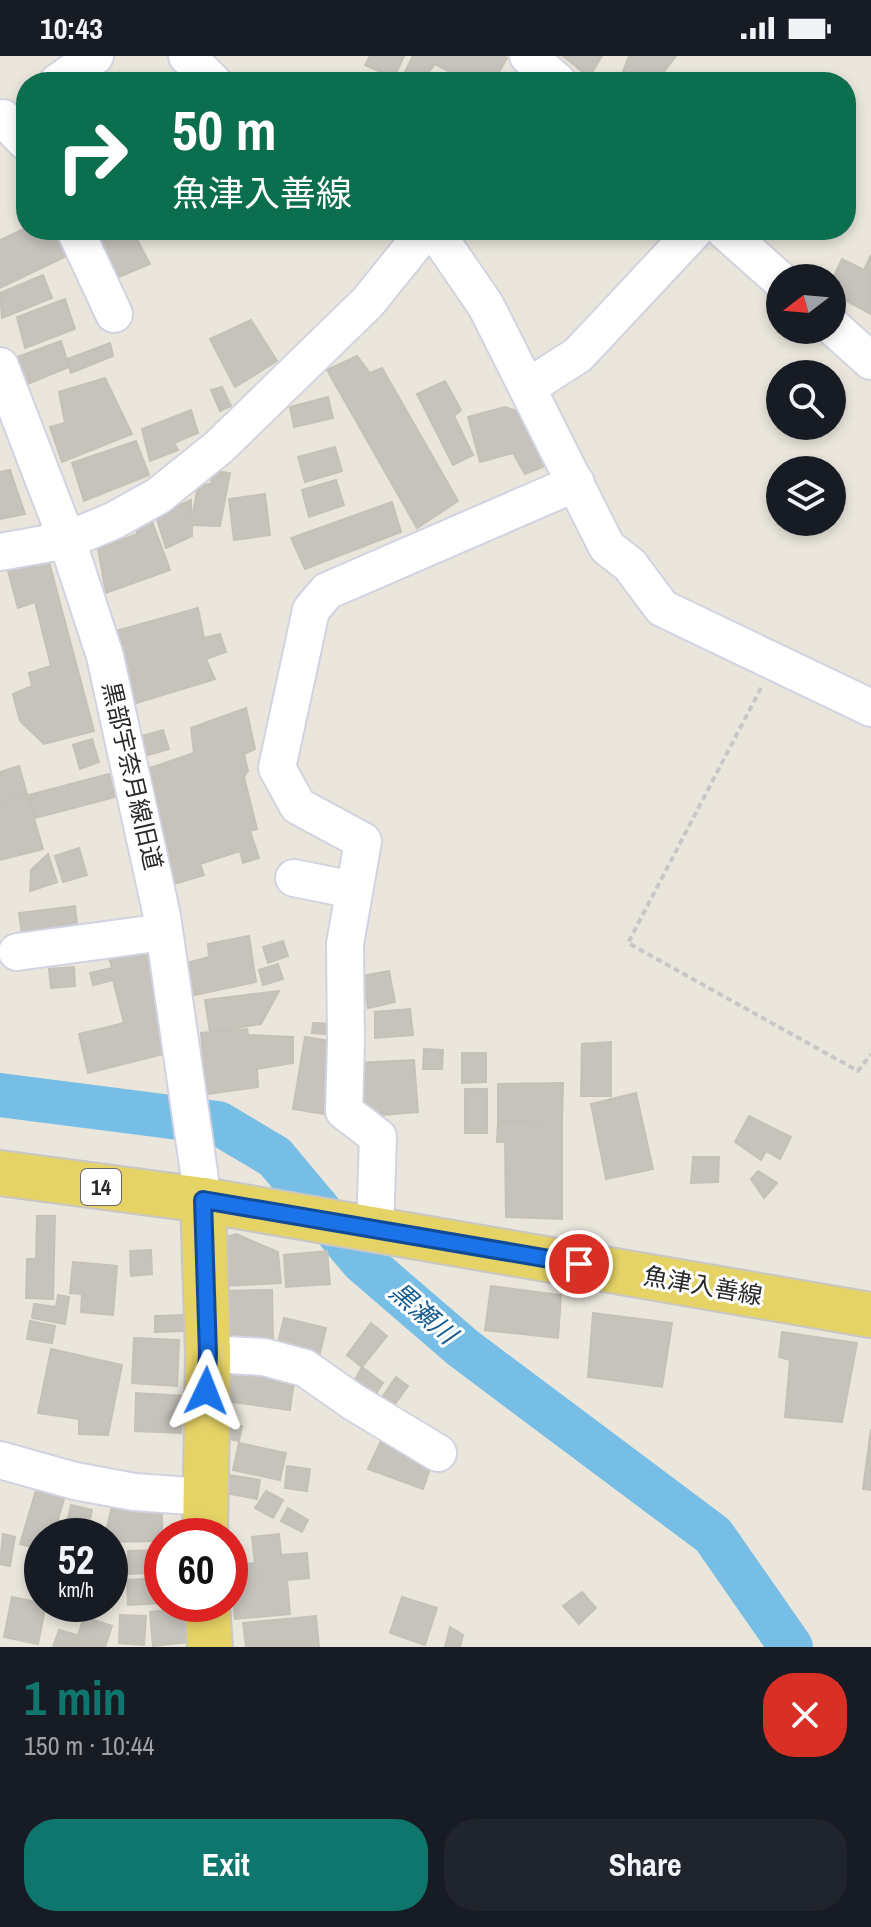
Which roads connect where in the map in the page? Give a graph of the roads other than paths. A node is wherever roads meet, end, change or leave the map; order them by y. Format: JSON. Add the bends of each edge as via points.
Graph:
{"nodes":[{"id":1,"x":95,"y":56,"type":"edge"},
{"id":2,"x":187,"y":56,"type":"edge"},
{"id":3,"x":72,"y":72,"type":"edge"},
{"id":4,"x":203,"y":72,"type":"edge"},
{"id":5,"x":80,"y":240,"type":"edge"},
{"id":6,"x":418,"y":240,"type":"edge"},
{"id":7,"x":441,"y":240,"type":"edge"},
{"id":8,"x":686,"y":240,"type":"edge"},
{"id":9,"x":735,"y":240,"type":"edge"},
{"id":10,"x":766,"y":268,"type":"edge"},
{"id":11,"x":114,"y":314,"type":"dead end"},
{"id":12,"x":846,"y":339,"type":"edge"},
{"id":13,"x":871,"y":361,"type":"edge"},
{"id":14,"x":0,"y":366,"type":"edge"},
{"id":15,"x":528,"y":387,"type":"junction"},
{"id":16,"x":576,"y":483,"type":"junction"},
{"id":17,"x":67,"y":540,"type":"junction"},
{"id":18,"x":0,"y":552,"type":"edge"},
{"id":19,"x":871,"y":708,"type":"edge"},
{"id":20,"x":294,"y":878,"type":"dead end"},
{"id":21,"x":354,"y":890,"type":"junction"},
{"id":22,"x":164,"y":932,"type":"junction"},
{"id":23,"x":17,"y":952,"type":"dead end"},
{"id":24,"x":0,"y":1173,"type":"edge"},
{"id":25,"x":203,"y":1200,"type":"junction"},
{"id":26,"x":368,"y":1228,"type":"junction"},
{"id":27,"x":871,"y":1315,"type":"edge"},
{"id":28,"x":208,"y":1354,"type":"junction"},
{"id":29,"x":438,"y":1453,"type":"dead end"},
{"id":30,"x":0,"y":1460,"type":"edge"},
{"id":31,"x":205,"y":1516,"type":"edge"},
{"id":32,"x":208,"y":1622,"type":"edge"},
{"id":33,"x":210,"y":1647,"type":"edge"}],
"edges":[{"from":1,"to":3,"type":"street"},
{"from":2,"to":4,"type":"street"},
{"from":5,"to":11,"type":"street"},
{"from":6,"to":17,"type":"street","via":[[368,302],[219,447],[158,496]]},
{"from":7,"to":15,"type":"street","via":[[486,306]]},
{"from":8,"to":15,"type":"street","via":[[578,355]]},
{"from":9,"to":10,"type":"street"},
{"from":12,"to":13,"type":"street"},
{"from":14,"to":17,"type":"street","name":"黒部宇奈月線旧道"},
{"from":15,"to":16,"type":"street"},
{"from":16,"to":19,"type":"street","via":[[607,547],[630,565],[662,608]]},
{"from":16,"to":21,"type":"street","via":[[327,591],[311,610],[277,768],[298,806],[363,841]]},
{"from":17,"to":18,"type":"street"},
{"from":17,"to":22,"type":"street","name":"黒部宇奈月線旧道","via":[[105,656]]},
{"from":20,"to":21,"type":"street"},
{"from":21,"to":26,"type":"street","via":[[345,944],[344,1111],[378,1137]]},
{"from":22,"to":23,"type":"street"},
{"from":22,"to":25,"type":"street","name":"黒部宇奈月線旧道"},
{"from":24,"to":25,"type":"main road","number":"14"},
{"from":25,"to":26,"type":"main road","name":"魚津入善線"},
{"from":25,"to":28,"type":"main road"},
{"from":26,"to":27,"type":"main road","name":"魚津入善線"},
{"from":28,"to":29,"type":"street","via":[[264,1357],[305,1368]]},
{"from":28,"to":31,"type":"main road"},
{"from":30,"to":31,"type":"street","via":[[134,1492]]},
{"from":32,"to":33,"type":"main road"}]}
